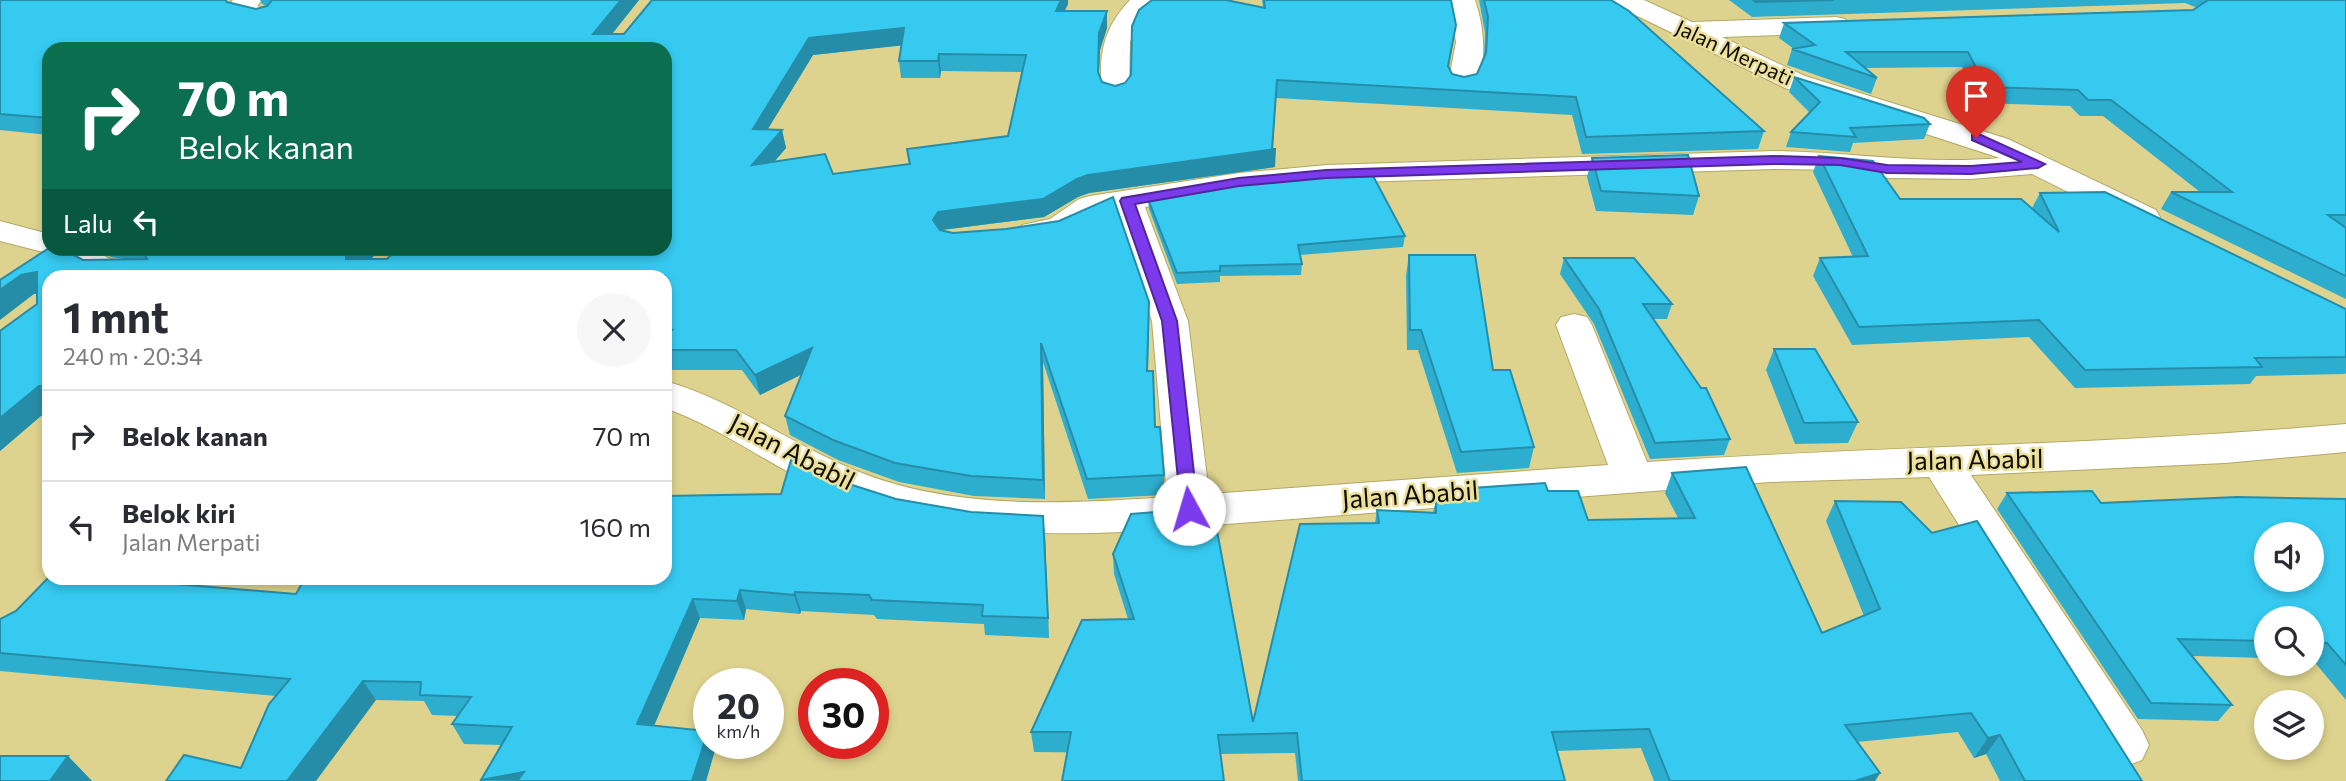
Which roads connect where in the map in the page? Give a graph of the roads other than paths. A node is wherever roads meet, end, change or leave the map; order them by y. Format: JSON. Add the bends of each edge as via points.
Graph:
{"nodes":[{"id":1,"x":1144,"y":0,"type":"edge"},
{"id":2,"x":1462,"y":0,"type":"edge"},
{"id":3,"x":1624,"y":0,"type":"edge"},
{"id":4,"x":1863,"y":24,"type":"edge"},
{"id":5,"x":1684,"y":31,"type":"junction"},
{"id":6,"x":1462,"y":84,"type":"edge"},
{"id":7,"x":1115,"y":92,"type":"edge"},
{"id":8,"x":2038,"y":164,"type":"junction"},
{"id":9,"x":1127,"y":201,"type":"junction"},
{"id":10,"x":2166,"y":229,"type":"edge"},
{"id":11,"x":0,"y":231,"type":"edge"},
{"id":12,"x":1008,"y":235,"type":"edge"},
{"id":13,"x":42,"y":242,"type":"edge"},
{"id":14,"x":74,"y":256,"type":"edge"},
{"id":15,"x":91,"y":270,"type":"edge"},
{"id":16,"x":1574,"y":325,"type":"dead end"},
{"id":17,"x":672,"y":397,"type":"edge"},
{"id":18,"x":2346,"y":438,"type":"edge"},
{"id":19,"x":1939,"y":460,"type":"junction"},
{"id":20,"x":1633,"y":478,"type":"junction"},
{"id":21,"x":1189,"y":509,"type":"junction"},
{"id":22,"x":2124,"y":745,"type":"dead end"}],
"edges":[{"from":1,"to":7,"type":"street","via":[[1115,39]]},
{"from":2,"to":6,"type":"street","via":[[1470,32]]},
{"from":3,"to":5,"type":"street","name":"Jalan Merpati"},
{"from":4,"to":5,"type":"street"},
{"from":5,"to":8,"type":"street","name":"Jalan Merpati","via":[[1795,82],[1955,131]]},
{"from":8,"to":9,"type":"street","via":[[1971,170],[1887,169],[1840,161],[1774,160],[1326,174],[1239,182]]},
{"from":8,"to":10,"type":"street","name":"Jalan Merpati"},
{"from":9,"to":12,"type":"street","via":[[1083,209],[1048,230]]},
{"from":9,"to":21,"type":"street","via":[[1170,321]]},
{"from":11,"to":13,"type":"street"},
{"from":14,"to":15,"type":"street"},
{"from":16,"to":20,"type":"street"},
{"from":17,"to":21,"type":"street","name":"Jalan Ababil","via":[[729,419],[848,484],[944,508],[1075,519]]},
{"from":18,"to":19,"type":"street","name":"Jalan Ababil","via":[[2225,449]]},
{"from":19,"to":20,"type":"street","name":"Jalan Ababil"},
{"from":19,"to":22,"type":"street"},
{"from":20,"to":21,"type":"street","name":"Jalan Ababil"}]}
